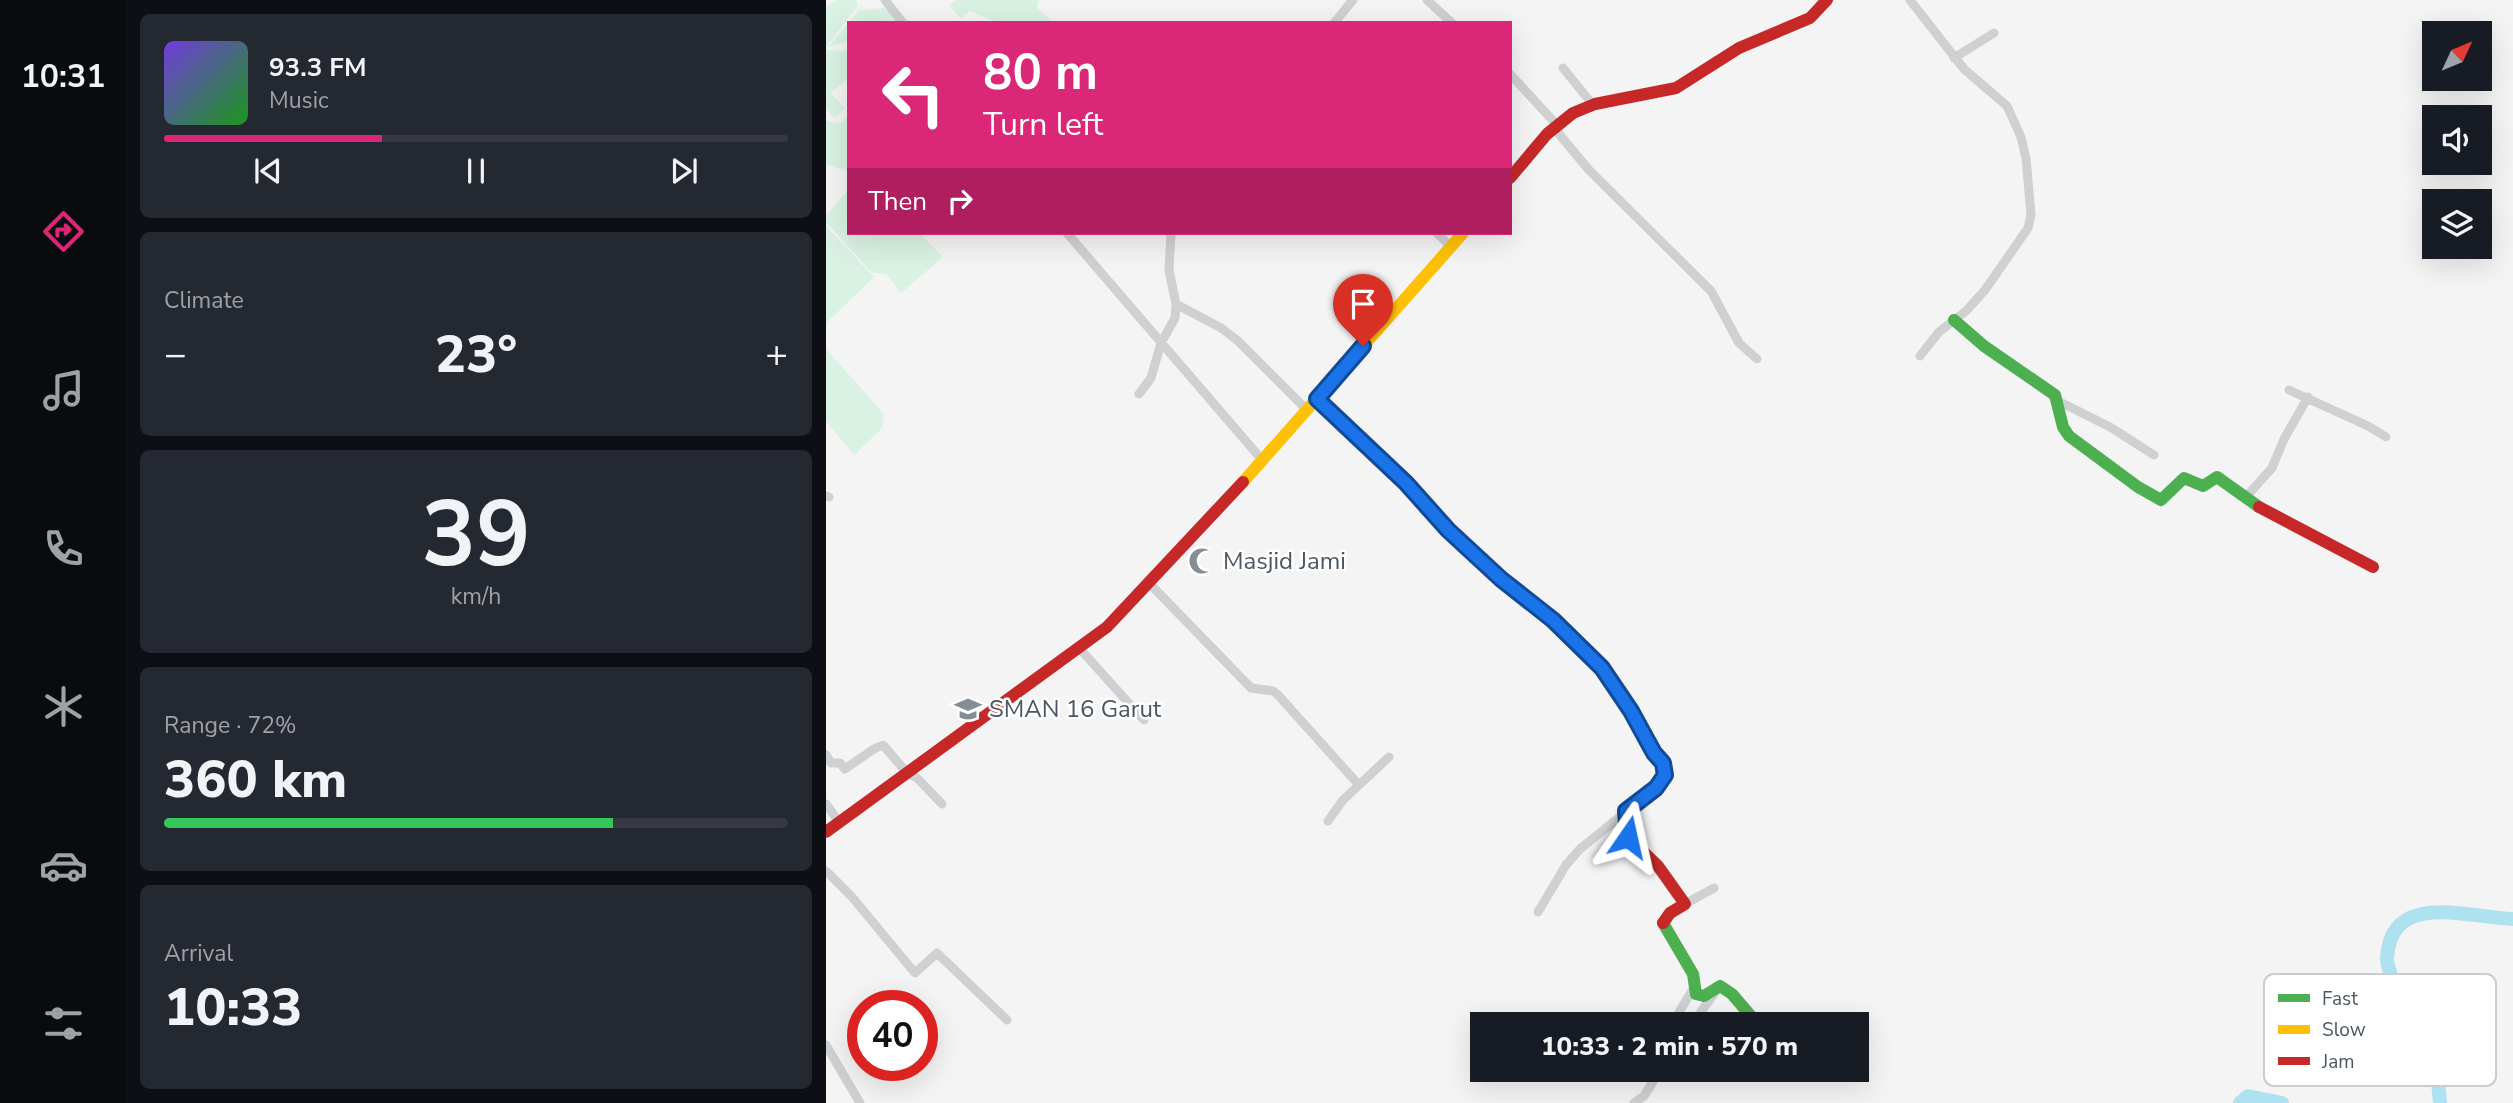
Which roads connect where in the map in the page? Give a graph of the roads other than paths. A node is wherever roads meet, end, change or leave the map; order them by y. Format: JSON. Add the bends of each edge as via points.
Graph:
{"nodes":[{"id":1,"x":885,"y":0,"type":"edge"},
{"id":2,"x":1353,"y":0,"type":"edge"},
{"id":3,"x":1427,"y":0,"type":"edge"},
{"id":4,"x":1827,"y":0,"type":"edge"},
{"id":5,"x":1910,"y":0,"type":"edge"},
{"id":6,"x":901,"y":21,"type":"edge"},
{"id":7,"x":1336,"y":21,"type":"edge"},
{"id":8,"x":1450,"y":21,"type":"edge"},
{"id":9,"x":1994,"y":33,"type":"dead end"},
{"id":10,"x":1954,"y":58,"type":"junction"},
{"id":11,"x":1563,"y":68,"type":"dead end"},
{"id":12,"x":1512,"y":76,"type":"edge"},
{"id":13,"x":1592,"y":105,"type":"junction"},
{"id":14,"x":1555,"y":127,"type":"junction"},
{"id":15,"x":1512,"y":176,"type":"edge"},
{"id":16,"x":1069,"y":235,"type":"edge"},
{"id":17,"x":1171,"y":235,"type":"edge"},
{"id":18,"x":1439,"y":235,"type":"edge"},
{"id":19,"x":1461,"y":235,"type":"edge"},
{"id":20,"x":1451,"y":247,"type":"junction"},
{"id":21,"x":1175,"y":304,"type":"junction"},
{"id":22,"x":1954,"y":320,"type":"junction"},
{"id":23,"x":1161,"y":343,"type":"junction"},
{"id":24,"x":1920,"y":356,"type":"dead end"},
{"id":25,"x":1757,"y":359,"type":"dead end"},
{"id":26,"x":2289,"y":390,"type":"dead end"},
{"id":27,"x":1139,"y":394,"type":"dead end"},
{"id":28,"x":2308,"y":397,"type":"junction"},
{"id":29,"x":1317,"y":399,"type":"junction"},
{"id":30,"x":2058,"y":401,"type":"junction"},
{"id":31,"x":1307,"y":410,"type":"junction"},
{"id":32,"x":2386,"y":437,"type":"dead end"},
{"id":33,"x":2154,"y":455,"type":"dead end"},
{"id":34,"x":1263,"y":461,"type":"junction"},
{"id":35,"x":2245,"y":498,"type":"junction"},
{"id":36,"x":2373,"y":567,"type":"dead end"},
{"id":37,"x":1149,"y":583,"type":"junction"},
{"id":38,"x":1080,"y":649,"type":"junction"},
{"id":39,"x":1144,"y":720,"type":"dead end"},
{"id":40,"x":826,"y":755,"type":"edge"},
{"id":41,"x":1389,"y":757,"type":"dead end"},
{"id":42,"x":907,"y":773,"type":"junction"},
{"id":43,"x":1359,"y":784,"type":"junction"},
{"id":44,"x":826,"y":804,"type":"edge"},
{"id":45,"x":942,"y":804,"type":"dead end"},
{"id":46,"x":1626,"y":811,"type":"junction"},
{"id":47,"x":1328,"y":821,"type":"dead end"},
{"id":48,"x":839,"y":822,"type":"junction"},
{"id":49,"x":826,"y":832,"type":"edge"},
{"id":50,"x":826,"y":871,"type":"edge"},
{"id":51,"x":1714,"y":888,"type":"dead end"},
{"id":52,"x":1685,"y":904,"type":"junction"},
{"id":53,"x":1538,"y":912,"type":"dead end"},
{"id":54,"x":1720,"y":986,"type":"junction"},
{"id":55,"x":1693,"y":989,"type":"junction"},
{"id":56,"x":1679,"y":1012,"type":"edge"},
{"id":57,"x":1701,"y":1012,"type":"edge"},
{"id":58,"x":1747,"y":1012,"type":"edge"},
{"id":59,"x":1007,"y":1020,"type":"dead end"},
{"id":60,"x":826,"y":1045,"type":"edge"},
{"id":61,"x":1653,"y":1082,"type":"edge"},
{"id":62,"x":860,"y":1103,"type":"edge"},
{"id":63,"x":1634,"y":1103,"type":"edge"}],
"edges":[{"from":1,"to":6,"type":"street"},
{"from":2,"to":7,"type":"street"},
{"from":3,"to":8,"type":"street"},
{"from":4,"to":13,"type":"street","via":[[1805,21],[1740,47],[1680,86]]},
{"from":5,"to":10,"type":"street"},
{"from":9,"to":10,"type":"street"},
{"from":10,"to":22,"type":"street","via":[[2007,106],[2012,116],[2021,137],[2031,215],[2028,228],[1989,285]]},
{"from":11,"to":13,"type":"street"},
{"from":12,"to":14,"type":"street"},
{"from":13,"to":14,"type":"street"},
{"from":14,"to":15,"type":"street"},
{"from":14,"to":25,"type":"street","via":[[1589,170],[1711,291],[1739,343]]},
{"from":16,"to":23,"type":"street"},
{"from":17,"to":21,"type":"street","via":[[1169,270]]},
{"from":18,"to":20,"type":"street"},
{"from":19,"to":20,"type":"street"},
{"from":20,"to":29,"type":"street"},
{"from":21,"to":23,"type":"street","via":[[1175,318]]},
{"from":21,"to":31,"type":"street","via":[[1237,340]]},
{"from":22,"to":24,"type":"street"},
{"from":22,"to":30,"type":"street"},
{"from":23,"to":27,"type":"street","via":[[1155,368]]},
{"from":23,"to":34,"type":"street"},
{"from":26,"to":28,"type":"street"},
{"from":28,"to":32,"type":"street"},
{"from":28,"to":35,"type":"street","via":[[2272,468]]},
{"from":29,"to":31,"type":"street"},
{"from":29,"to":46,"type":"street","via":[[1406,483],[1448,530],[1602,668],[1666,769],[1659,785]]},
{"from":30,"to":33,"type":"street"},
{"from":30,"to":35,"type":"street","via":[[2060,421],[2069,437],[2137,488],[2164,499],[2184,478],[2203,486],[2217,477]]},
{"from":31,"to":34,"type":"street"},
{"from":34,"to":37,"type":"street"},
{"from":35,"to":36,"type":"street"},
{"from":37,"to":38,"type":"street"},
{"from":37,"to":43,"type":"street","via":[[1251,688],[1278,695]]},
{"from":38,"to":39,"type":"street"},
{"from":38,"to":42,"type":"street"},
{"from":40,"to":42,"type":"street","via":[[845,769],[883,745]]},
{"from":41,"to":43,"type":"street"},
{"from":42,"to":45,"type":"street"},
{"from":42,"to":48,"type":"street"},
{"from":43,"to":47,"type":"street"},
{"from":44,"to":48,"type":"street"},
{"from":46,"to":52,"type":"street","via":[[1628,837],[1658,866]]},
{"from":46,"to":53,"type":"street","via":[[1566,865]]},
{"from":48,"to":49,"type":"street"},
{"from":50,"to":59,"type":"street","via":[[915,973],[937,953]]},
{"from":51,"to":52,"type":"street"},
{"from":52,"to":55,"type":"street","via":[[1662,922],[1694,976]]},
{"from":54,"to":55,"type":"street","via":[[1701,997]]},
{"from":54,"to":57,"type":"street"},
{"from":54,"to":58,"type":"street"},
{"from":55,"to":56,"type":"street"},
{"from":60,"to":62,"type":"street"},
{"from":61,"to":63,"type":"street"}]}
